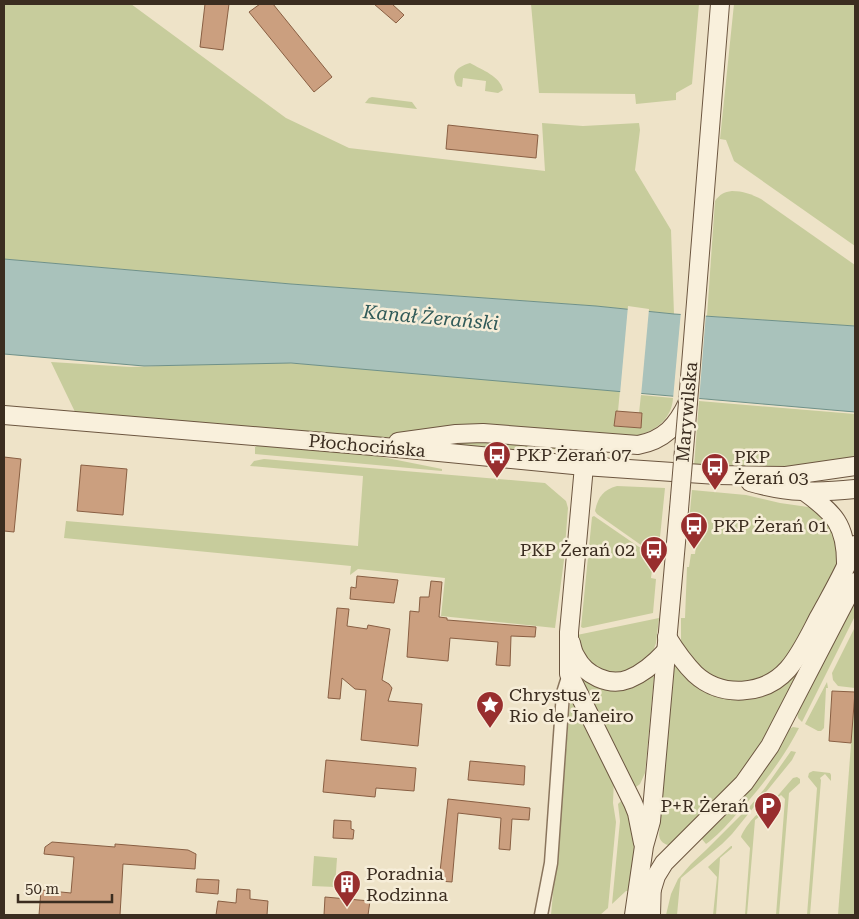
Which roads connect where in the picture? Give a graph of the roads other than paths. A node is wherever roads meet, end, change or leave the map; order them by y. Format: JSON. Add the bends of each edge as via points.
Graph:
{"nodes":[{"id":1,"x":720,"y":4,"type":"edge"},
{"id":2,"x":688,"y":402,"type":"junction"},
{"id":3,"x":4,"y":415,"type":"edge"},
{"id":4,"x":367,"y":446,"type":"junction"},
{"id":5,"x":584,"y":466,"type":"junction"},
{"id":6,"x":855,"y":466,"type":"edge"},
{"id":7,"x":832,"y":469,"type":"junction"},
{"id":8,"x":731,"y":476,"type":"junction"},
{"id":9,"x":855,"y":484,"type":"edge"},
{"id":10,"x":855,"y":489,"type":"edge"},
{"id":11,"x":805,"y":492,"type":"junction"},
{"id":12,"x":855,"y":545,"type":"edge"},
{"id":13,"x":846,"y":566,"type":"junction"},
{"id":14,"x":855,"y":582,"type":"edge"},
{"id":15,"x":569,"y":632,"type":"junction"},
{"id":16,"x":666,"y":644,"type":"junction"},
{"id":17,"x":569,"y":674,"type":"junction"},
{"id":18,"x":651,"y":821,"type":"junction"},
{"id":19,"x":644,"y":846,"type":"junction"},
{"id":20,"x":652,"y":890,"type":"junction"},
{"id":21,"x":541,"y":915,"type":"edge"},
{"id":22,"x":634,"y":915,"type":"edge"},
{"id":23,"x":651,"y":915,"type":"edge"}],
"edges":[{"from":1,"to":2,"type":"main road","name":"Marywilska"},
{"from":2,"to":4,"type":"main road","via":[[670,430],[638,445],[483,433]]},
{"from":2,"to":16,"type":"main road","name":"Marywilska","bridge":true},
{"from":3,"to":4,"type":"main road","name":"Płochocińska"},
{"from":4,"to":5,"type":"main road","name":"Płochocińska"},
{"from":5,"to":8,"type":"main road","name":"Płochocińska"},
{"from":5,"to":15,"type":"main road"},
{"from":6,"to":7,"type":"main road","name":"Płochocińska"},
{"from":7,"to":8,"type":"main road","name":"Płochocińska","via":[[786,476]]},
{"from":7,"to":9,"type":"main road"},
{"from":8,"to":11,"type":"main road","name":"Płochocińska","via":[[776,489]]},
{"from":10,"to":11,"type":"main road","name":"Płochocińska"},
{"from":11,"to":13,"type":"main road","via":[[826,508],[839,524],[845,542]]},
{"from":12,"to":13,"type":"main road"},
{"from":13,"to":16,"type":"main road","via":[[797,656],[778,679],[767,685],[734,691],[712,685],[694,673]]},
{"from":14,"to":20,"type":"main road","via":[[770,746],[744,783],[664,863]]},
{"from":15,"to":16,"type":"main road","via":[[582,666],[590,674],[609,681],[619,682],[642,673],[653,665]]},
{"from":15,"to":17,"type":"main road"},
{"from":16,"to":18,"type":"main road","name":"Marywilska"},
{"from":17,"to":19,"type":"main road","via":[[633,803]]},
{"from":17,"to":21,"type":"street","via":[[563,694],[551,863]]},
{"from":18,"to":19,"type":"main road","name":"Marywilska"},
{"from":18,"to":20,"type":"main road","name":"Marywilska","via":[[654,849]]},
{"from":19,"to":22,"type":"main road","name":"Marywilska"},
{"from":20,"to":23,"type":"main road","name":"Marywilska"}]}
